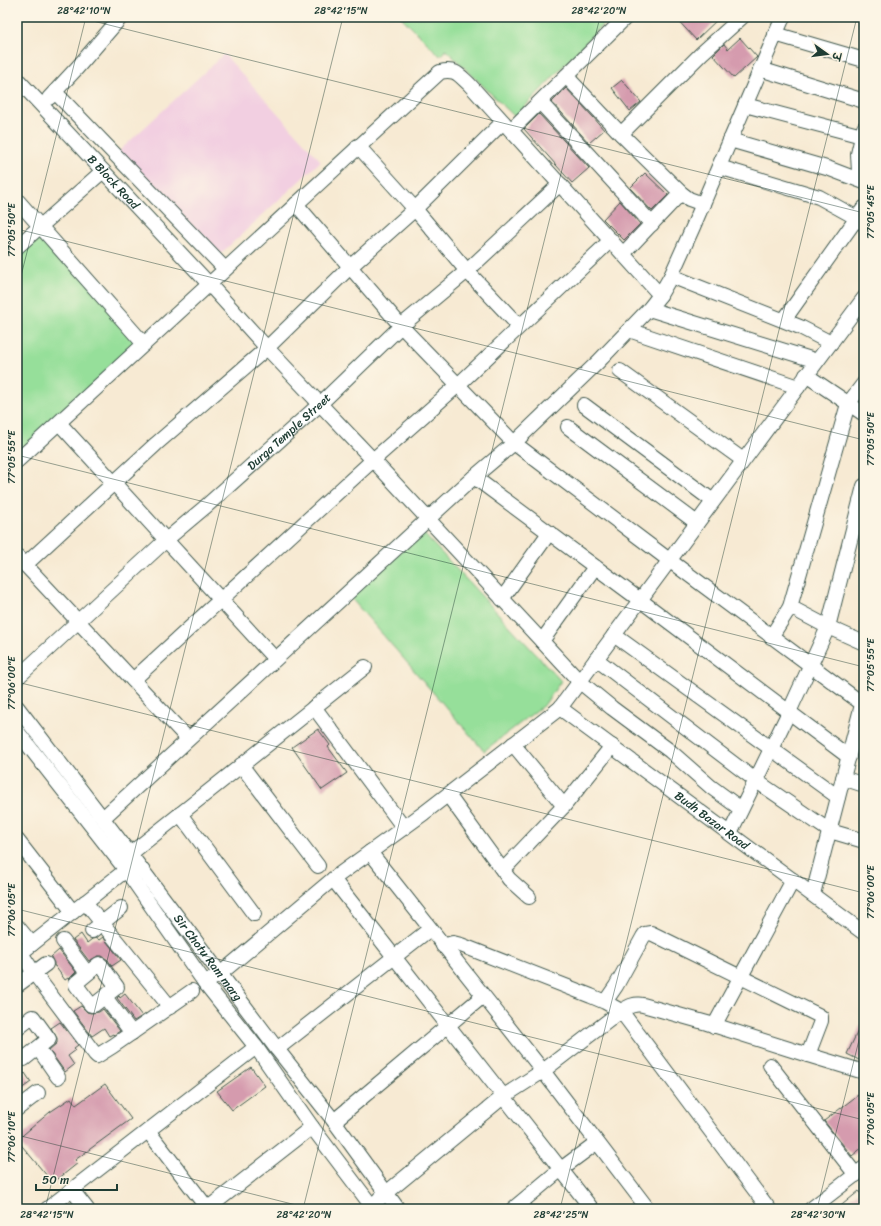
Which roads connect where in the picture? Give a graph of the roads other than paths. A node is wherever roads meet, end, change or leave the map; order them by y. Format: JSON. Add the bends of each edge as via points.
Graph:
{"nodes":[{"id":1,"x":121,"y":17,"type":"edge"},
{"id":2,"x":626,"y":17,"type":"edge"},
{"id":3,"x":742,"y":17,"type":"edge"},
{"id":4,"x":783,"y":17,"type":"edge"},
{"id":5,"x":775,"y":34,"type":"junction"},
{"id":6,"x":864,"y":60,"type":"edge"},
{"id":7,"x":760,"y":69,"type":"junction"},
{"id":8,"x":566,"y":76,"type":"junction"},
{"id":9,"x":17,"y":79,"type":"edge"},
{"id":10,"x":55,"y":92,"type":"junction"},
{"id":11,"x":864,"y":101,"type":"edge"},
{"id":12,"x":540,"y":102,"type":"junction"},
{"id":13,"x":41,"y":105,"type":"junction"},
{"id":14,"x":745,"y":105,"type":"junction"},
{"id":15,"x":507,"y":126,"type":"junction"},
{"id":16,"x":863,"y":132,"type":"edge"},
{"id":17,"x":621,"y":134,"type":"junction"},
{"id":18,"x":730,"y":140,"type":"junction"},
{"id":19,"x":358,"y":146,"type":"junction"},
{"id":20,"x":719,"y":167,"type":"junction"},
{"id":21,"x":103,"y":171,"type":"junction"},
{"id":22,"x":864,"y":181,"type":"edge"},
{"id":23,"x":560,"y":184,"type":"junction"},
{"id":24,"x":681,"y":193,"type":"junction"},
{"id":25,"x":17,"y":200,"type":"edge"},
{"id":26,"x":296,"y":204,"type":"junction"},
{"id":27,"x":703,"y":204,"type":"junction"},
{"id":28,"x":415,"y":209,"type":"junction"},
{"id":29,"x":862,"y":217,"type":"edge"},
{"id":30,"x":652,"y":224,"type":"junction"},
{"id":31,"x":41,"y":226,"type":"junction"},
{"id":32,"x":611,"y":240,"type":"junction"},
{"id":33,"x":17,"y":248,"type":"edge"},
{"id":34,"x":623,"y":254,"type":"junction"},
{"id":35,"x":350,"y":267,"type":"junction"},
{"id":36,"x":225,"y":270,"type":"junction"},
{"id":37,"x":467,"y":271,"type":"junction"},
{"id":38,"x":671,"y":276,"type":"junction"},
{"id":39,"x":209,"y":284,"type":"junction"},
{"id":40,"x":660,"y":294,"type":"junction"},
{"id":41,"x":864,"y":298,"type":"edge"},
{"id":42,"x":649,"y":309,"type":"junction"},
{"id":43,"x":784,"y":320,"type":"junction"},
{"id":44,"x":401,"y":326,"type":"junction"},
{"id":45,"x":519,"y":326,"type":"junction"},
{"id":46,"x":629,"y":330,"type":"junction"},
{"id":47,"x":831,"y":343,"type":"junction"},
{"id":48,"x":144,"y":344,"type":"junction"},
{"id":49,"x":267,"y":348,"type":"junction"},
{"id":50,"x":817,"y":361,"type":"junction"},
{"id":51,"x":620,"y":371,"type":"dead end"},
{"id":52,"x":806,"y":375,"type":"junction"},
{"id":53,"x":864,"y":383,"type":"edge"},
{"id":54,"x":458,"y":385,"type":"junction"},
{"id":55,"x":798,"y":387,"type":"junction"},
{"id":56,"x":320,"y":404,"type":"junction"},
{"id":57,"x":848,"y":404,"type":"junction"},
{"id":58,"x":584,"y":405,"type":"dead end"},
{"id":59,"x":864,"y":414,"type":"edge"},
{"id":60,"x":59,"y":423,"type":"junction"},
{"id":61,"x":568,"y":427,"type":"dead end"},
{"id":62,"x":514,"y":443,"type":"junction"},
{"id":63,"x":372,"y":460,"type":"junction"},
{"id":64,"x":744,"y":460,"type":"junction"},
{"id":65,"x":17,"y":461,"type":"edge"},
{"id":66,"x":474,"y":477,"type":"junction"},
{"id":67,"x":114,"y":483,"type":"junction"},
{"id":68,"x":864,"y":486,"type":"edge"},
{"id":69,"x":713,"y":502,"type":"junction"},
{"id":70,"x":428,"y":519,"type":"junction"},
{"id":71,"x":697,"y":523,"type":"junction"},
{"id":72,"x":549,"y":533,"type":"junction"},
{"id":73,"x":166,"y":540,"type":"junction"},
{"id":74,"x":669,"y":560,"type":"junction"},
{"id":75,"x":21,"y":561,"type":"edge"},
{"id":76,"x":595,"y":567,"type":"junction"},
{"id":77,"x":502,"y":598,"type":"junction"},
{"id":78,"x":221,"y":600,"type":"junction"},
{"id":79,"x":640,"y":600,"type":"junction"},
{"id":80,"x":790,"y":608,"type":"junction"},
{"id":81,"x":78,"y":622,"type":"junction"},
{"id":82,"x":828,"y":628,"type":"junction"},
{"id":83,"x":614,"y":634,"type":"junction"},
{"id":84,"x":771,"y":636,"type":"junction"},
{"id":85,"x":542,"y":641,"type":"junction"},
{"id":86,"x":864,"y":643,"type":"edge"},
{"id":87,"x":275,"y":660,"type":"junction"},
{"id":88,"x":596,"y":660,"type":"junction"},
{"id":89,"x":810,"y":665,"type":"junction"},
{"id":90,"x":365,"y":667,"type":"dead end"},
{"id":91,"x":17,"y":678,"type":"edge"},
{"id":92,"x":133,"y":680,"type":"junction"},
{"id":93,"x":579,"y":681,"type":"junction"},
{"id":94,"x":863,"y":702,"type":"edge"},
{"id":95,"x":17,"y":707,"type":"edge"},
{"id":96,"x":314,"y":707,"type":"junction"},
{"id":97,"x":560,"y":708,"type":"junction"},
{"id":98,"x":789,"y":712,"type":"junction"},
{"id":99,"x":17,"y":730,"type":"edge"},
{"id":100,"x":188,"y":739,"type":"junction"},
{"id":101,"x":513,"y":744,"type":"junction"},
{"id":102,"x":612,"y":746,"type":"junction"},
{"id":103,"x":771,"y":748,"type":"junction"},
{"id":104,"x":848,"y":757,"type":"junction"},
{"id":105,"x":241,"y":765,"type":"junction"},
{"id":106,"x":843,"y":778,"type":"junction"},
{"id":107,"x":755,"y":780,"type":"junction"},
{"id":108,"x":864,"y":785,"type":"edge"},
{"id":109,"x":448,"y":795,"type":"junction"},
{"id":110,"x":838,"y":797,"type":"junction"},
{"id":111,"x":564,"y":806,"type":"junction"},
{"id":112,"x":741,"y":809,"type":"junction"},
{"id":113,"x":180,"y":814,"type":"junction"},
{"id":114,"x":103,"y":818,"type":"junction"},
{"id":115,"x":404,"y":828,"type":"junction"},
{"id":116,"x":830,"y":831,"type":"junction"},
{"id":117,"x":730,"y":833,"type":"junction"},
{"id":118,"x":17,"y":840,"type":"edge"},
{"id":119,"x":864,"y":841,"type":"edge"},
{"id":120,"x":370,"y":852,"type":"junction"},
{"id":121,"x":130,"y":854,"type":"junction"},
{"id":122,"x":318,"y":866,"type":"dead end"},
{"id":123,"x":126,"y":870,"type":"junction"},
{"id":124,"x":503,"y":870,"type":"junction"},
{"id":125,"x":333,"y":879,"type":"junction"},
{"id":126,"x":793,"y":880,"type":"junction"},
{"id":127,"x":813,"y":894,"type":"junction"},
{"id":128,"x":529,"y":897,"type":"dead end"},
{"id":129,"x":85,"y":902,"type":"junction"},
{"id":130,"x":121,"y":908,"type":"dead end"},
{"id":131,"x":72,"y":912,"type":"junction"},
{"id":132,"x":254,"y":914,"type":"dead end"},
{"id":133,"x":17,"y":926,"type":"edge"},
{"id":134,"x":97,"y":927,"type":"junction"},
{"id":135,"x":430,"y":929,"type":"junction"},
{"id":136,"x":864,"y":933,"type":"edge"},
{"id":137,"x":63,"y":941,"type":"dead end"},
{"id":138,"x":443,"y":946,"type":"junction"},
{"id":139,"x":23,"y":951,"type":"edge"},
{"id":140,"x":394,"y":956,"type":"junction"},
{"id":141,"x":46,"y":964,"type":"dead end"},
{"id":142,"x":34,"y":973,"type":"junction"},
{"id":143,"x":87,"y":973,"type":"junction"},
{"id":144,"x":220,"y":974,"type":"junction"},
{"id":145,"x":740,"y":976,"type":"junction"},
{"id":146,"x":205,"y":983,"type":"junction"},
{"id":147,"x":19,"y":984,"type":"dead end"},
{"id":148,"x":192,"y":991,"type":"dead end"},
{"id":149,"x":483,"y":996,"type":"junction"},
{"id":150,"x":105,"y":997,"type":"junction"},
{"id":151,"x":605,"y":1002,"type":"junction"},
{"id":152,"x":170,"y":1006,"type":"junction"},
{"id":153,"x":621,"y":1011,"type":"junction"},
{"id":154,"x":19,"y":1024,"type":"edge"},
{"id":155,"x":449,"y":1026,"type":"junction"},
{"id":156,"x":714,"y":1026,"type":"junction"},
{"id":157,"x":132,"y":1033,"type":"junction"},
{"id":158,"x":256,"y":1047,"type":"junction"},
{"id":159,"x":38,"y":1048,"type":"junction"},
{"id":160,"x":277,"y":1049,"type":"junction"},
{"id":161,"x":17,"y":1052,"type":"edge"},
{"id":162,"x":808,"y":1055,"type":"junction"},
{"id":163,"x":770,"y":1065,"type":"dead end"},
{"id":164,"x":543,"y":1071,"type":"junction"},
{"id":165,"x":864,"y":1072,"type":"edge"},
{"id":166,"x":58,"y":1077,"type":"dead end"},
{"id":167,"x":38,"y":1093,"type":"dead end"},
{"id":168,"x":504,"y":1096,"type":"junction"},
{"id":169,"x":19,"y":1105,"type":"edge"},
{"id":170,"x":334,"y":1121,"type":"junction"},
{"id":171,"x":312,"y":1126,"type":"junction"},
{"id":172,"x":148,"y":1131,"type":"junction"},
{"id":173,"x":596,"y":1142,"type":"junction"},
{"id":174,"x":561,"y":1169,"type":"junction"},
{"id":175,"x":860,"y":1171,"type":"edge"},
{"id":176,"x":72,"y":1190,"type":"junction"},
{"id":177,"x":386,"y":1194,"type":"junction"},
{"id":178,"x":370,"y":1208,"type":"edge"},
{"id":179,"x":47,"y":1209,"type":"edge"},
{"id":180,"x":87,"y":1209,"type":"edge"},
{"id":181,"x":207,"y":1209,"type":"edge"},
{"id":182,"x":398,"y":1209,"type":"edge"},
{"id":183,"x":513,"y":1209,"type":"edge"},
{"id":184,"x":592,"y":1209,"type":"edge"},
{"id":185,"x":648,"y":1209,"type":"edge"},
{"id":186,"x":769,"y":1209,"type":"edge"},
{"id":187,"x":811,"y":1209,"type":"edge"}],
"edges":[{"from":1,"to":10,"type":"street"},
{"from":2,"to":8,"type":"street"},
{"from":3,"to":17,"type":"street"},
{"from":4,"to":5,"type":"street"},
{"from":5,"to":6,"type":"street"},
{"from":5,"to":7,"type":"street"},
{"from":7,"to":11,"type":"street"},
{"from":7,"to":14,"type":"street"},
{"from":8,"to":12,"type":"street"},
{"from":8,"to":17,"type":"street"},
{"from":9,"to":13,"type":"street","name":"B Block Road"},
{"from":10,"to":13,"type":"street"},
{"from":10,"to":36,"type":"street"},
{"from":12,"to":15,"type":"street"},
{"from":12,"to":30,"type":"street"},
{"from":13,"to":21,"type":"street","name":"B Block Road"},
{"from":14,"to":16,"type":"street"},
{"from":14,"to":18,"type":"street"},
{"from":15,"to":19,"type":"street","via":[[469,84],[453,71],[447,70],[440,72]]},
{"from":15,"to":23,"type":"street"},
{"from":15,"to":28,"type":"street"},
{"from":16,"to":22,"type":"street","via":[[858,160],[859,172]]},
{"from":17,"to":24,"type":"street"},
{"from":18,"to":20,"type":"street"},
{"from":18,"to":22,"type":"street"},
{"from":19,"to":26,"type":"street"},
{"from":19,"to":28,"type":"street"},
{"from":20,"to":27,"type":"street"},
{"from":20,"to":29,"type":"street","via":[[819,197]]},
{"from":21,"to":31,"type":"street"},
{"from":21,"to":39,"type":"street","name":"B Block Road"},
{"from":23,"to":32,"type":"street"},
{"from":23,"to":37,"type":"street","name":"Durga Temple Street"},
{"from":24,"to":27,"type":"street"},
{"from":24,"to":30,"type":"street"},
{"from":25,"to":31,"type":"street"},
{"from":26,"to":35,"type":"street"},
{"from":26,"to":36,"type":"street"},
{"from":27,"to":38,"type":"street"},
{"from":28,"to":35,"type":"street"},
{"from":28,"to":37,"type":"street"},
{"from":29,"to":43,"type":"street"},
{"from":30,"to":34,"type":"street"},
{"from":31,"to":33,"type":"street"},
{"from":31,"to":48,"type":"street"},
{"from":32,"to":34,"type":"street"},
{"from":32,"to":45,"type":"street"},
{"from":34,"to":40,"type":"street"},
{"from":35,"to":44,"type":"street"},
{"from":35,"to":49,"type":"street"},
{"from":36,"to":39,"type":"street"},
{"from":37,"to":44,"type":"street","name":"Durga Temple Street"},
{"from":37,"to":45,"type":"street"},
{"from":38,"to":40,"type":"street"},
{"from":38,"to":43,"type":"street"},
{"from":39,"to":48,"type":"street"},
{"from":39,"to":49,"type":"street","name":"B Block Road"},
{"from":40,"to":42,"type":"street"},
{"from":41,"to":47,"type":"street"},
{"from":42,"to":46,"type":"street"},
{"from":42,"to":50,"type":"street"},
{"from":43,"to":47,"type":"street"},
{"from":44,"to":54,"type":"street"},
{"from":44,"to":56,"type":"street","name":"Durga Temple Street"},
{"from":45,"to":54,"type":"street"},
{"from":46,"to":55,"type":"street"},
{"from":46,"to":62,"type":"street"},
{"from":47,"to":50,"type":"street"},
{"from":48,"to":60,"type":"street"},
{"from":49,"to":56,"type":"street","name":"B Block Road"},
{"from":49,"to":67,"type":"street"},
{"from":50,"to":52,"type":"street"},
{"from":51,"to":64,"type":"street"},
{"from":52,"to":55,"type":"street"},
{"from":52,"to":57,"type":"street"},
{"from":53,"to":57,"type":"street"},
{"from":54,"to":62,"type":"street"},
{"from":54,"to":63,"type":"street"},
{"from":55,"to":64,"type":"street"},
{"from":56,"to":63,"type":"street","name":"B Block Road"},
{"from":56,"to":73,"type":"street","name":"Durga Temple Street"},
{"from":57,"to":59,"type":"street"},
{"from":57,"to":80,"type":"street"},
{"from":58,"to":69,"type":"street"},
{"from":60,"to":65,"type":"street"},
{"from":60,"to":67,"type":"street"},
{"from":61,"to":71,"type":"street"},
{"from":62,"to":66,"type":"street"},
{"from":62,"to":74,"type":"street"},
{"from":63,"to":70,"type":"street","name":"B Block Road"},
{"from":63,"to":78,"type":"street"},
{"from":64,"to":69,"type":"street"},
{"from":66,"to":70,"type":"street"},
{"from":66,"to":72,"type":"street"},
{"from":67,"to":73,"type":"street"},
{"from":67,"to":75,"type":"street"},
{"from":68,"to":82,"type":"street"},
{"from":69,"to":71,"type":"street"},
{"from":70,"to":77,"type":"street","name":"B Block Road"},
{"from":70,"to":87,"type":"street"},
{"from":71,"to":74,"type":"street"},
{"from":72,"to":76,"type":"street"},
{"from":72,"to":77,"type":"street"},
{"from":73,"to":78,"type":"street"},
{"from":73,"to":81,"type":"street","name":"Durga Temple Street"},
{"from":74,"to":79,"type":"street"},
{"from":74,"to":84,"type":"street"},
{"from":75,"to":81,"type":"street"},
{"from":76,"to":79,"type":"street"},
{"from":76,"to":85,"type":"street"},
{"from":77,"to":85,"type":"street","name":"B Block Road"},
{"from":78,"to":87,"type":"street"},
{"from":78,"to":92,"type":"street"},
{"from":79,"to":83,"type":"street"},
{"from":79,"to":98,"type":"street"},
{"from":80,"to":82,"type":"street"},
{"from":80,"to":84,"type":"street"},
{"from":81,"to":91,"type":"street","name":"Durga Temple Street"},
{"from":81,"to":92,"type":"street"},
{"from":82,"to":86,"type":"street"},
{"from":82,"to":89,"type":"street"},
{"from":83,"to":88,"type":"street"},
{"from":83,"to":103,"type":"street"},
{"from":84,"to":89,"type":"street"},
{"from":85,"to":93,"type":"street","name":"B Block Road"},
{"from":87,"to":100,"type":"street"},
{"from":88,"to":93,"type":"street"},
{"from":88,"to":107,"type":"street"},
{"from":89,"to":94,"type":"street"},
{"from":89,"to":98,"type":"street"},
{"from":90,"to":96,"type":"street"},
{"from":92,"to":100,"type":"street"},
{"from":93,"to":97,"type":"street"},
{"from":93,"to":112,"type":"street","name":"B Block Road"},
{"from":94,"to":104,"type":"street"},
{"from":95,"to":114,"type":"street","name":"Sir Chotu Ram marg"},
{"from":96,"to":105,"type":"street"},
{"from":96,"to":115,"type":"street"},
{"from":97,"to":101,"type":"street"},
{"from":97,"to":102,"type":"street","name":"Budh Bazar Road"},
{"from":98,"to":103,"type":"street"},
{"from":98,"to":104,"type":"street"},
{"from":99,"to":123,"type":"street","name":"Sir Chotu Ram marg"},
{"from":100,"to":114,"type":"street"},
{"from":101,"to":109,"type":"street"},
{"from":101,"to":111,"type":"street"},
{"from":102,"to":111,"type":"street"},
{"from":102,"to":117,"type":"street","name":"Budh Bazar Road"},
{"from":103,"to":107,"type":"street"},
{"from":103,"to":110,"type":"street"},
{"from":104,"to":106,"type":"street"},
{"from":105,"to":113,"type":"street"},
{"from":105,"to":122,"type":"street"},
{"from":106,"to":108,"type":"street"},
{"from":106,"to":110,"type":"street"},
{"from":107,"to":112,"type":"street"},
{"from":107,"to":116,"type":"street"},
{"from":109,"to":115,"type":"street"},
{"from":109,"to":124,"type":"street"},
{"from":110,"to":116,"type":"street"},
{"from":111,"to":124,"type":"street"},
{"from":112,"to":117,"type":"street"},
{"from":113,"to":121,"type":"street"},
{"from":113,"to":132,"type":"street"},
{"from":114,"to":121,"type":"street","name":"Sir Chotu Ram marg"},
{"from":115,"to":120,"type":"street"},
{"from":116,"to":119,"type":"street"},
{"from":116,"to":127,"type":"street"},
{"from":117,"to":126,"type":"street","name":"Budh Bazar Road"},
{"from":118,"to":131,"type":"street"},
{"from":120,"to":125,"type":"street"},
{"from":120,"to":135,"type":"street"},
{"from":121,"to":144,"type":"street","name":"Sir Chotu Ram marg"},
{"from":123,"to":129,"type":"street"},
{"from":123,"to":146,"type":"street","name":"Sir Chotu Ram marg"},
{"from":124,"to":128,"type":"street"},
{"from":125,"to":140,"type":"street"},
{"from":125,"to":144,"type":"street"},
{"from":126,"to":127,"type":"street","name":"Budh Bazar Road"},
{"from":126,"to":145,"type":"street"},
{"from":127,"to":136,"type":"street","name":"Budh Bazar Road"},
{"from":129,"to":131,"type":"street"},
{"from":129,"to":134,"type":"street"},
{"from":130,"to":134,"type":"street"},
{"from":131,"to":139,"type":"street"},
{"from":133,"to":139,"type":"street"},
{"from":134,"to":152,"type":"street"},
{"from":135,"to":138,"type":"street"},
{"from":135,"to":140,"type":"street"},
{"from":137,"to":143,"type":"street"},
{"from":138,"to":149,"type":"street"},
{"from":138,"to":151,"type":"street","via":[[454,943],[461,945]]},
{"from":139,"to":142,"type":"street"},
{"from":140,"to":155,"type":"street"},
{"from":140,"to":160,"type":"street"},
{"from":141,"to":142,"type":"street"},
{"from":142,"to":147,"type":"street"},
{"from":142,"to":157,"type":"street","via":[[96,1055],[99,1056]]},
{"from":143,"to":150,"type":"street","via":[[101,965],[116,987]]},
{"from":143,"to":150,"type":"street","via":[[76,982],[76,986],[91,1005]]},
{"from":144,"to":146,"type":"street"},
{"from":144,"to":160,"type":"street","name":"Sir Chotu Ram marg"},
{"from":145,"to":151,"type":"street","via":[[651,932],[643,937]]},
{"from":145,"to":156,"type":"street"},
{"from":145,"to":162,"type":"street","via":[[820,1017]]},
{"from":146,"to":158,"type":"street","name":"Sir Chotu Ram marg"},
{"from":148,"to":152,"type":"street"},
{"from":149,"to":155,"type":"street"},
{"from":149,"to":164,"type":"street"},
{"from":150,"to":157,"type":"street"},
{"from":151,"to":153,"type":"street"},
{"from":152,"to":157,"type":"street"},
{"from":153,"to":156,"type":"street","via":[[638,1004]]},
{"from":153,"to":164,"type":"street"},
{"from":153,"to":186,"type":"street"},
{"from":154,"to":159,"type":"street","via":[[33,1017],[49,1037],[49,1040]]},
{"from":155,"to":168,"type":"street"},
{"from":155,"to":170,"type":"street"},
{"from":156,"to":162,"type":"street"},
{"from":158,"to":171,"type":"street","name":"Sir Chotu Ram marg"},
{"from":158,"to":172,"type":"street"},
{"from":159,"to":161,"type":"street","via":[[24,1058]]},
{"from":159,"to":166,"type":"street"},
{"from":160,"to":170,"type":"street","name":"Sir Chotu Ram marg"},
{"from":162,"to":165,"type":"street"},
{"from":163,"to":175,"type":"street"},
{"from":164,"to":168,"type":"street"},
{"from":164,"to":173,"type":"street"},
{"from":167,"to":169,"type":"street"},
{"from":168,"to":174,"type":"street"},
{"from":168,"to":177,"type":"street"},
{"from":170,"to":177,"type":"street","name":"Sir Chotu Ram marg"},
{"from":171,"to":178,"type":"street","name":"Sir Chotu Ram marg"},
{"from":171,"to":181,"type":"street"},
{"from":172,"to":176,"type":"street"},
{"from":172,"to":181,"type":"street"},
{"from":173,"to":174,"type":"street"},
{"from":173,"to":185,"type":"street"},
{"from":174,"to":183,"type":"street"},
{"from":174,"to":184,"type":"street"},
{"from":175,"to":187,"type":"street"},
{"from":176,"to":179,"type":"street"},
{"from":176,"to":180,"type":"street"},
{"from":177,"to":178,"type":"street"},
{"from":177,"to":182,"type":"street","name":"Sir Chotu Ram marg"}]}
